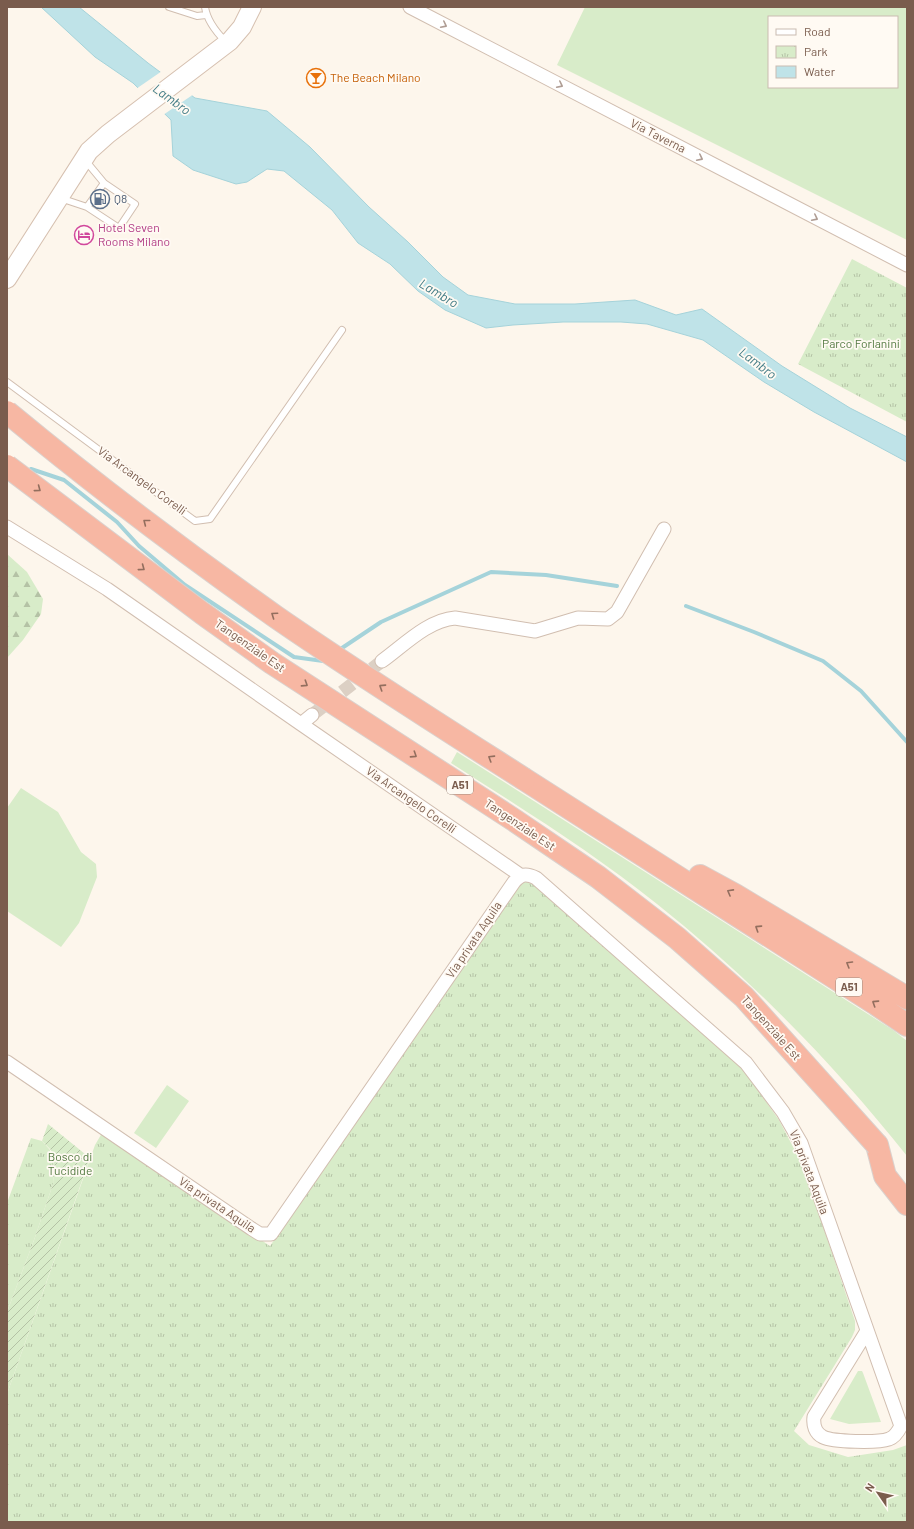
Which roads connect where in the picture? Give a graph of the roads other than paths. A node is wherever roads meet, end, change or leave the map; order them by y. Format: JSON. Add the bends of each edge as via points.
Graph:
{"nodes":[{"id":1,"x":169,"y":7,"type":"edge"},
{"id":2,"x":205,"y":7,"type":"edge"},
{"id":3,"x":252,"y":7,"type":"edge"},
{"id":4,"x":410,"y":7,"type":"edge"},
{"id":5,"x":206,"y":15,"type":"junction"},
{"id":6,"x":227,"y":43,"type":"junction"},
{"id":7,"x":84,"y":159,"type":"junction"},
{"id":8,"x":104,"y":183,"type":"junction"},
{"id":9,"x":59,"y":197,"type":"junction"},
{"id":10,"x":88,"y":207,"type":"junction"},
{"id":11,"x":907,"y":265,"type":"edge"},
{"id":12,"x":7,"y":279,"type":"edge"},
{"id":13,"x":342,"y":330,"type":"dead end"},
{"id":14,"x":7,"y":382,"type":"edge"},
{"id":15,"x":7,"y":412,"type":"edge"},
{"id":16,"x":7,"y":466,"type":"edge"},
{"id":17,"x":7,"y":528,"type":"edge"},
{"id":18,"x":664,"y":528,"type":"dead end"},
{"id":19,"x":382,"y":661,"type":"tunnel mouth"},
{"id":20,"x":312,"y":715,"type":"tunnel mouth"},
{"id":21,"x":301,"y":724,"type":"junction"},
{"id":22,"x":520,"y":875,"type":"junction"},
{"id":23,"x":795,"y":941,"type":"junction"},
{"id":24,"x":907,"y":998,"type":"edge"},
{"id":25,"x":907,"y":1025,"type":"edge"},
{"id":26,"x":7,"y":1062,"type":"edge"},
{"id":27,"x":877,"y":1145,"type":"junction"},
{"id":28,"x":907,"y":1184,"type":"edge"},
{"id":29,"x":907,"y":1204,"type":"edge"},
{"id":30,"x":867,"y":1331,"type":"junction"}],
"edges":[{"from":1,"to":5,"type":"lane","via":[[197,16]]},
{"from":2,"to":5,"type":"lane"},
{"from":3,"to":6,"type":"street","via":[[242,27]]},
{"from":4,"to":11,"type":"street","name":"Via Taverna","one_way":true},
{"from":5,"to":6,"type":"lane"},
{"from":6,"to":7,"type":"street","via":[[96,144]]},
{"from":7,"to":8,"type":"lane"},
{"from":7,"to":9,"type":"street"},
{"from":8,"to":10,"type":"lane"},
{"from":8,"to":10,"type":"lane","via":[[135,204],[119,228]]},
{"from":9,"to":10,"type":"lane"},
{"from":9,"to":12,"type":"street"},
{"from":13,"to":14,"type":"lane","name":"Via Arcangelo Corelli","via":[[210,519],[195,521]]},
{"from":23,"to":15,"type":"highway","number":"A51","one_way":true,"bridge":true,"via":[[524,779],[337,658],[156,530]]},
{"from":16,"to":27,"type":"highway","name":"Tangenziale Est","number":"A51","one_way":true,"bridge":true,"via":[[202,613],[266,658],[566,855],[677,938],[744,997]]},
{"from":17,"to":21,"type":"street","name":"Via Arcangelo Corelli","via":[[107,589]]},
{"from":18,"to":19,"type":"street","via":[[621,605],[608,619],[578,618],[531,631],[455,618],[441,620]]},
{"from":20,"to":21,"type":"street"},
{"from":21,"to":22,"type":"street","name":"Via Arcangelo Corelli"},
{"from":22,"to":26,"type":"street","name":"Via privata Aquila","via":[[271,1234],[260,1234]]},
{"from":22,"to":30,"type":"street","name":"Via privata Aquila","via":[[529,874],[536,878],[746,1063],[757,1076],[783,1112],[800,1143]]},
{"from":24,"to":23,"type":"highway","one_way":true},
{"from":25,"to":23,"type":"highway","number":"A51","one_way":true},
{"from":27,"to":28,"type":"highway","name":"Tangenziale Est","number":"A51"},
{"from":27,"to":29,"type":"highway","via":[[885,1176]]},
{"from":30,"to":30,"type":"street","name":"Via privata Aquila","via":[[814,1417],[816,1432],[823,1437],[835,1440],[890,1439],[897,1434],[901,1426]]}]}
